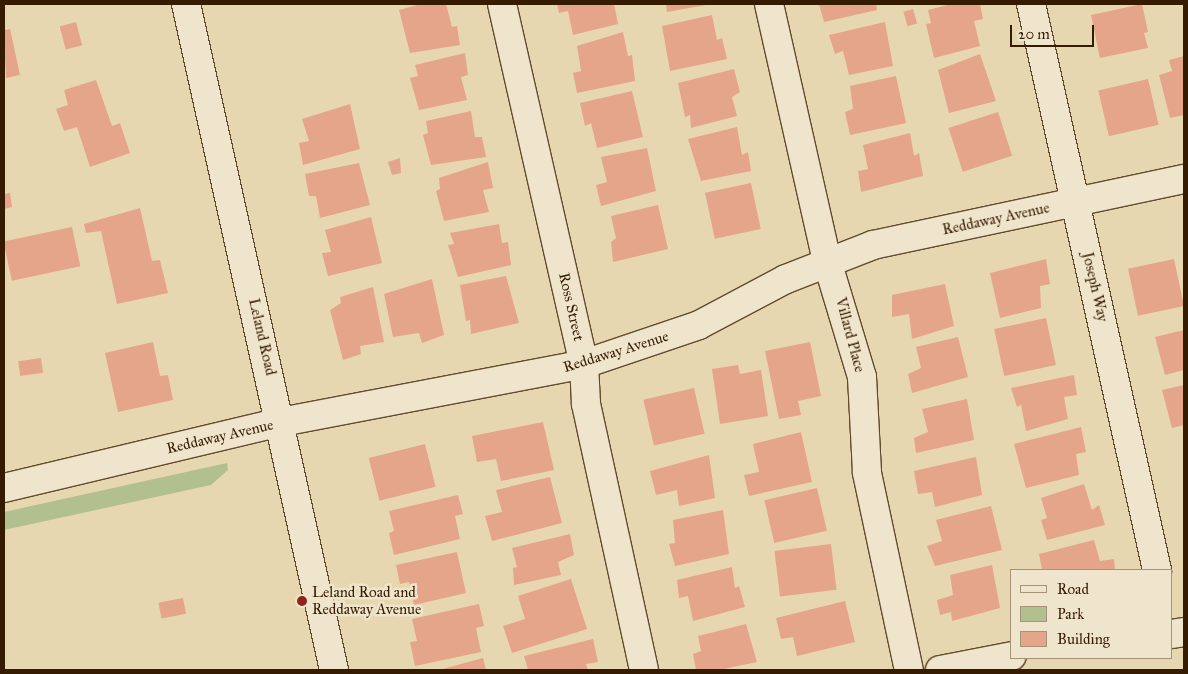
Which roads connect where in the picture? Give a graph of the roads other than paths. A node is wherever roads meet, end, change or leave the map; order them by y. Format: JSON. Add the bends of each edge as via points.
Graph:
{"nodes":[{"id":1,"x":186,"y":4,"type":"edge"},
{"id":2,"x":502,"y":4,"type":"edge"},
{"id":3,"x":769,"y":4,"type":"edge"},
{"id":4,"x":1031,"y":4,"type":"edge"},
{"id":5,"x":1184,"y":179,"type":"edge"},
{"id":6,"x":1076,"y":203,"type":"junction"},
{"id":7,"x":827,"y":261,"type":"junction"},
{"id":8,"x":584,"y":364,"type":"junction"},
{"id":9,"x":281,"y":422,"type":"junction"},
{"id":10,"x":4,"y":488,"type":"edge"},
{"id":11,"x":1158,"y":569,"type":"edge"},
{"id":12,"x":1010,"y":656,"type":"edge"},
{"id":13,"x":334,"y":670,"type":"edge"},
{"id":14,"x":644,"y":670,"type":"edge"},
{"id":15,"x":909,"y":670,"type":"edge"},
{"id":16,"x":940,"y":670,"type":"edge"}],
"edges":[{"from":1,"to":9,"type":"street","name":"Leland Road"},
{"from":2,"to":8,"type":"street","name":"Ross Street"},
{"from":3,"to":7,"type":"street","name":"Villard Place"},
{"from":4,"to":6,"type":"street","name":"Joseph Way"},
{"from":5,"to":6,"type":"street","name":"Reddaway Avenue"},
{"from":6,"to":7,"type":"street","name":"Reddaway Avenue","via":[[873,245]]},
{"from":6,"to":11,"type":"street","name":"Joseph Way"},
{"from":7,"to":8,"type":"street","name":"Reddaway Avenue","via":[[698,325]]},
{"from":7,"to":15,"type":"street","name":"Villard Place","via":[[862,377],[867,473]]},
{"from":8,"to":9,"type":"street","name":"Reddaway Avenue"},
{"from":8,"to":14,"type":"street","name":"Ross Street","via":[[586,404]]},
{"from":9,"to":10,"type":"street","name":"Reddaway Avenue"},
{"from":9,"to":13,"type":"street","name":"Leland Road"},
{"from":12,"to":16,"type":"street"}]}
